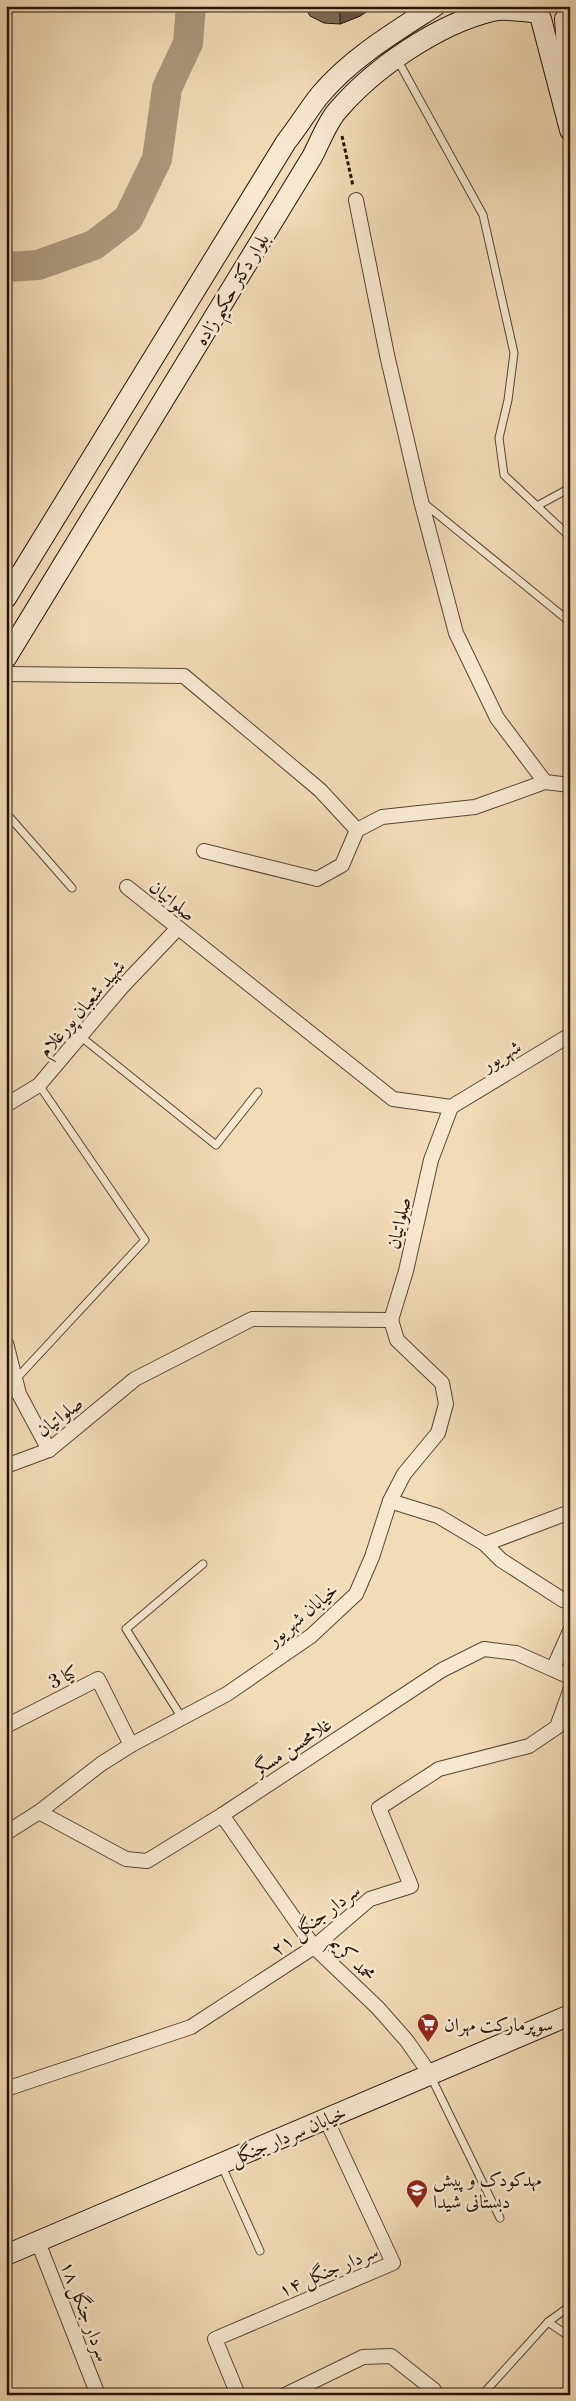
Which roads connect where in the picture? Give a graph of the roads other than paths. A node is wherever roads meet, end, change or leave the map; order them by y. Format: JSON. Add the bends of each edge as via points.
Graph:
{"nodes":[{"id":1,"x":435,"y":6,"type":"edge"},
{"id":2,"x":533,"y":12,"type":"edge"},
{"id":3,"x":568,"y":19,"type":"edge"},
{"id":4,"x":397,"y":59,"type":"junction"},
{"id":5,"x":570,"y":88,"type":"edge"},
{"id":6,"x":570,"y":130,"type":"edge"},
{"id":7,"x":356,"y":200,"type":"road end"},
{"id":8,"x":570,"y":488,"type":"edge"},
{"id":9,"x":421,"y":501,"type":"junction"},
{"id":10,"x":537,"y":506,"type":"junction"},
{"id":11,"x":570,"y":537,"type":"edge"},
{"id":12,"x":6,"y":598,"type":"edge"},
{"id":13,"x":570,"y":622,"type":"edge"},
{"id":14,"x":6,"y":658,"type":"edge"},
{"id":15,"x":6,"y":674,"type":"edge"},
{"id":16,"x":545,"y":782,"type":"junction"},
{"id":17,"x":570,"y":785,"type":"edge"},
{"id":18,"x":6,"y":813,"type":"edge"},
{"id":19,"x":357,"y":830,"type":"junction"},
{"id":20,"x":204,"y":850,"type":"dead end"},
{"id":21,"x":127,"y":887,"type":"dead end"},
{"id":22,"x":72,"y":888,"type":"dead end"},
{"id":23,"x":178,"y":928,"type":"junction"},
{"id":24,"x":570,"y":1035,"type":"edge"},
{"id":25,"x":80,"y":1036,"type":"junction"},
{"id":26,"x":39,"y":1085,"type":"junction"},
{"id":27,"x":258,"y":1092,"type":"dead end"},
{"id":28,"x":6,"y":1105,"type":"edge"},
{"id":29,"x":451,"y":1107,"type":"junction"},
{"id":30,"x":391,"y":1320,"type":"junction"},
{"id":31,"x":6,"y":1343,"type":"edge"},
{"id":32,"x":16,"y":1379,"type":"junction"},
{"id":33,"x":49,"y":1450,"type":"junction"},
{"id":34,"x":6,"y":1466,"type":"edge"},
{"id":35,"x":390,"y":1501,"type":"junction"},
{"id":36,"x":570,"y":1512,"type":"edge"},
{"id":37,"x":485,"y":1544,"type":"junction"},
{"id":38,"x":203,"y":1564,"type":"dead end"},
{"id":39,"x":570,"y":1602,"type":"edge"},
{"id":40,"x":570,"y":1631,"type":"edge"},
{"id":41,"x":553,"y":1669,"type":"junction"},
{"id":42,"x":570,"y":1677,"type":"edge"},
{"id":43,"x":570,"y":1692,"type":"edge"},
{"id":44,"x":182,"y":1718,"type":"junction"},
{"id":45,"x":6,"y":1726,"type":"edge"},
{"id":46,"x":131,"y":1745,"type":"junction"},
{"id":47,"x":39,"y":1812,"type":"junction"},
{"id":48,"x":222,"y":1815,"type":"junction"},
{"id":49,"x":6,"y":1833,"type":"edge"},
{"id":50,"x":314,"y":1947,"type":"junction"},
{"id":51,"x":570,"y":2015,"type":"edge"},
{"id":52,"x":430,"y":2074,"type":"junction"},
{"id":53,"x":6,"y":2089,"type":"edge"},
{"id":54,"x":326,"y":2119,"type":"junction"},
{"id":55,"x":220,"y":2164,"type":"junction"},
{"id":56,"x":500,"y":2218,"type":"dead end"},
{"id":57,"x":38,"y":2242,"type":"junction"},
{"id":58,"x":260,"y":2251,"type":"dead end"},
{"id":59,"x":6,"y":2255,"type":"edge"},
{"id":60,"x":570,"y":2306,"type":"edge"},
{"id":61,"x":548,"y":2322,"type":"junction"},
{"id":62,"x":570,"y":2338,"type":"edge"},
{"id":63,"x":434,"y":2390,"type":"dead end"},
{"id":64,"x":98,"y":2395,"type":"edge"},
{"id":65,"x":238,"y":2395,"type":"edge"},
{"id":66,"x":284,"y":2395,"type":"edge"},
{"id":67,"x":482,"y":2395,"type":"edge"}],
"edges":[{"from":1,"to":12,"type":"main road","name":"بلوار دکتر حکیم زاده","via":[[350,66],[321,95],[286,142]]},
{"from":2,"to":3,"type":"main road","name":"بلوار دکتر حکیم زاده","via":[[549,21]]},
{"from":2,"to":4,"type":"main road","name":"بلوار دکتر حکیم زاده","via":[[494,11],[460,22]]},
{"from":2,"to":6,"type":"main road"},
{"from":3,"to":5,"type":"main road"},
{"from":4,"to":10,"type":"lane","via":[[483,215],[514,353],[500,438],[504,475]]},
{"from":4,"to":14,"type":"main road","name":"بلوار دکتر حکیم زاده","via":[[364,84],[337,111]]},
{"from":7,"to":9,"type":"street"},
{"from":8,"to":10,"type":"lane"},
{"from":9,"to":13,"type":"lane"},
{"from":9,"to":16,"type":"street","via":[[456,633],[497,718]]},
{"from":10,"to":11,"type":"lane"},
{"from":15,"to":19,"type":"street","via":[[184,676],[320,790]]},
{"from":16,"to":17,"type":"street"},
{"from":16,"to":19,"type":"street","via":[[475,807],[382,817]]},
{"from":18,"to":22,"type":"lane"},
{"from":19,"to":20,"type":"street","via":[[342,865],[316,879]]},
{"from":21,"to":23,"type":"street","name":"صلواتیان"},
{"from":23,"to":25,"type":"street","name":"شهید شعبان پورغلام"},
{"from":23,"to":29,"type":"street","name":"صلواتیان","via":[[393,1099]]},
{"from":24,"to":29,"type":"street","name":"شهریور"},
{"from":25,"to":26,"type":"street","name":"شهید شعبان پورغلام"},
{"from":25,"to":27,"type":"lane","via":[[216,1145]]},
{"from":26,"to":28,"type":"street","name":"شهید شعبان پورغلام"},
{"from":26,"to":32,"type":"lane","via":[[145,1240]]},
{"from":29,"to":30,"type":"street","name":"صلواتیان","via":[[431,1160],[406,1271]]},
{"from":30,"to":33,"type":"street","name":"صلواتیان","via":[[252,1319],[135,1379]]},
{"from":30,"to":35,"type":"street","name":"خیابان شهریور","via":[[397,1340],[442,1383],[446,1404],[438,1433],[404,1474]]},
{"from":31,"to":32,"type":"street"},
{"from":32,"to":33,"type":"street","via":[[20,1394]]},
{"from":33,"to":34,"type":"street","name":"صلواتیان"},
{"from":35,"to":37,"type":"street","via":[[438,1516]]},
{"from":35,"to":44,"type":"street","name":"خیابان شهریور","via":[[356,1594],[311,1636],[227,1694]]},
{"from":36,"to":37,"type":"street"},
{"from":37,"to":39,"type":"street","via":[[501,1560]]},
{"from":38,"to":44,"type":"lane","via":[[126,1629]]},
{"from":40,"to":41,"type":"street"},
{"from":41,"to":42,"type":"street","name":"غلامحسن مسگر"},
{"from":41,"to":48,"type":"street","name":"غلامحسن مسگر","via":[[516,1653],[484,1649],[442,1670]]},
{"from":43,"to":50,"type":"street","name":"سردار جنگل ۲۱","via":[[557,1727],[529,1746],[440,1769],[379,1808],[411,1886],[370,1898]]},
{"from":44,"to":46,"type":"street","name":"خیابان شهریور"},
{"from":45,"to":46,"type":"street","name":"کیا 3","via":[[98,1679]]},
{"from":46,"to":47,"type":"street","name":"خیابان شهریور"},
{"from":47,"to":48,"type":"street","name":"غلامحسن مسگر","via":[[126,1859],[147,1861]]},
{"from":47,"to":49,"type":"street","name":"خیابان شهریور"},
{"from":48,"to":50,"type":"street","name":"محمد کریم"},
{"from":50,"to":52,"type":"street","name":"محمد کریم","via":[[378,2008]]},
{"from":50,"to":53,"type":"street","name":"سردار جنگل ۲۱","via":[[191,2027]]},
{"from":51,"to":52,"type":"main road","name":"خیابان سردار جنگل"},
{"from":52,"to":54,"type":"main road","name":"خیابان سردار جنگل"},
{"from":52,"to":56,"type":"lane"},
{"from":54,"to":55,"type":"main road","name":"خیابان سردار جنگل"},
{"from":54,"to":65,"type":"street","name":"سردار جنگل ۱۴","via":[[393,2263],[215,2339]]},
{"from":55,"to":57,"type":"main road","name":"خیابان سردار جنگل"},
{"from":55,"to":58,"type":"lane"},
{"from":57,"to":59,"type":"main road","name":"خیابان سردار جنگل"},
{"from":57,"to":64,"type":"street","name":"سردار جنگل ۱۸"},
{"from":60,"to":61,"type":"lane"},
{"from":61,"to":62,"type":"lane"},
{"from":61,"to":67,"type":"lane"},
{"from":63,"to":66,"type":"street","via":[[391,2356],[363,2356]]}]}
